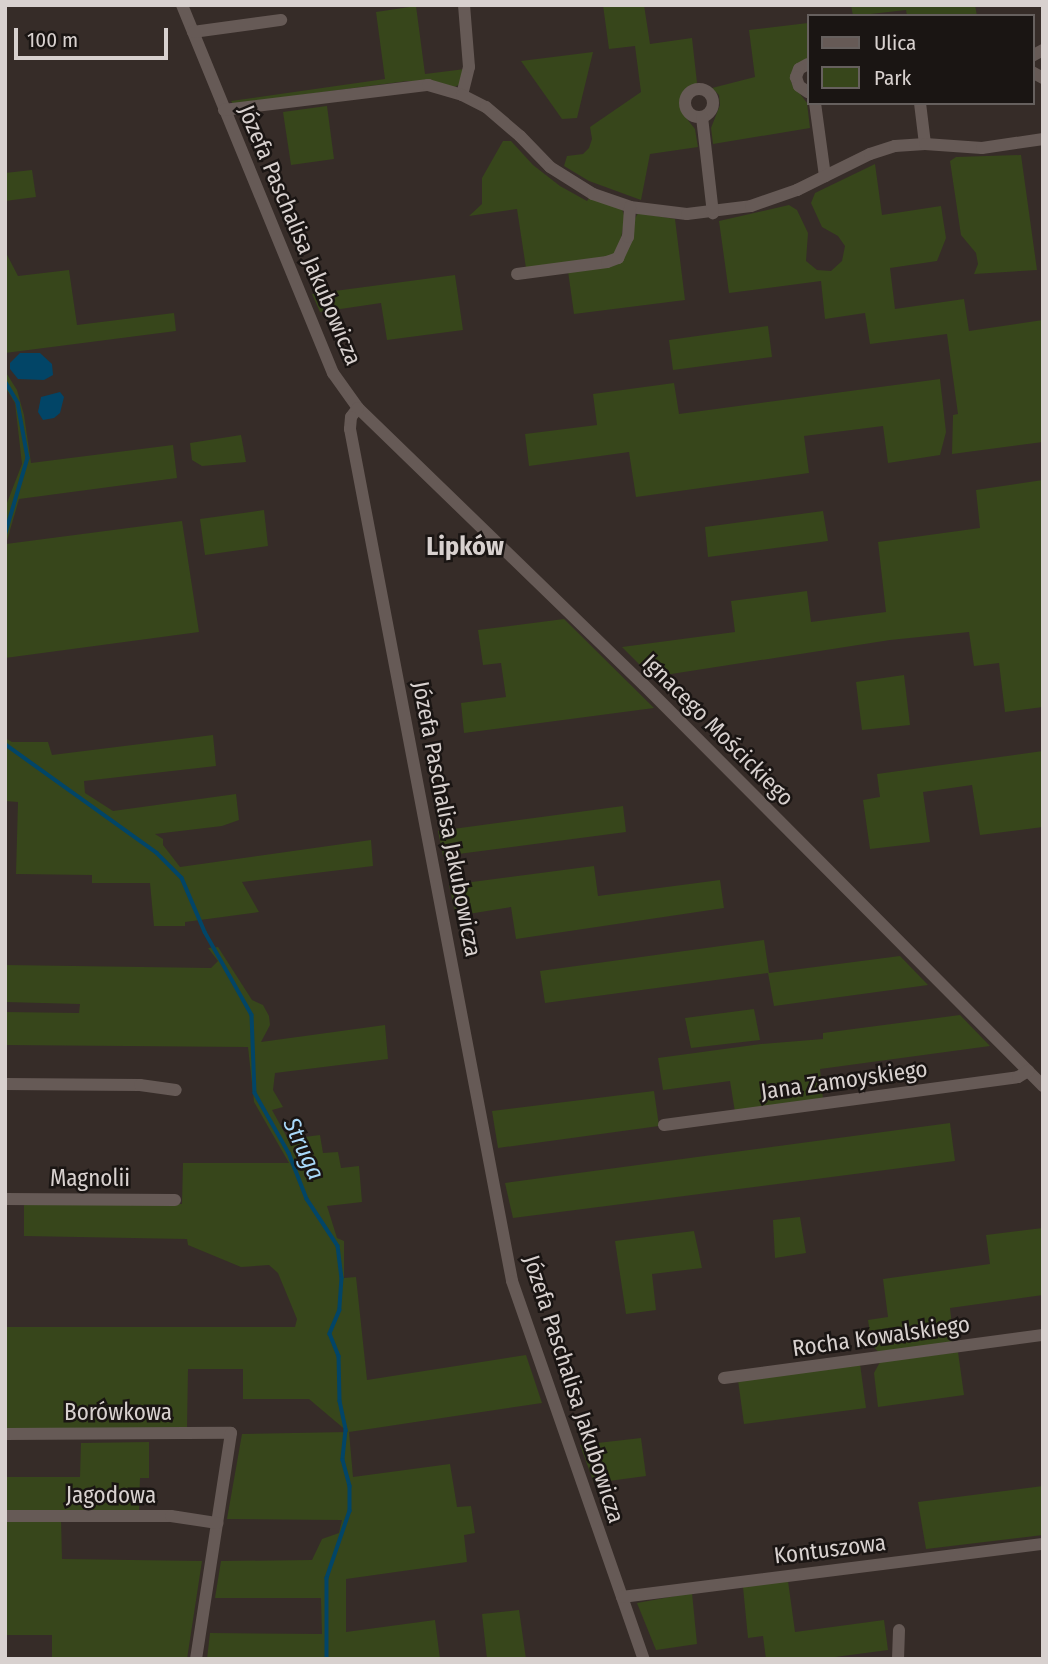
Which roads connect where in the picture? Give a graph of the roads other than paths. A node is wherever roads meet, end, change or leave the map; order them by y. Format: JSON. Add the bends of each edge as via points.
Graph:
{"nodes":[{"id":1,"x":182,"y":5,"type":"edge"},
{"id":2,"x":464,"y":5,"type":"edge"},
{"id":3,"x":281,"y":20,"type":"dead end"},
{"id":4,"x":193,"y":32,"type":"junction"},
{"id":5,"x":806,"y":65,"type":"edge"},
{"id":6,"x":806,"y":91,"type":"edge"},
{"id":7,"x":462,"y":95,"type":"junction"},
{"id":8,"x":816,"y":105,"type":"edge"},
{"id":9,"x":920,"y":105,"type":"edge"},
{"id":10,"x":224,"y":110,"type":"junction"},
{"id":11,"x":702,"y":117,"type":"dead end"},
{"id":12,"x":1043,"y":139,"type":"edge"},
{"id":13,"x":925,"y":144,"type":"junction"},
{"id":14,"x":825,"y":176,"type":"junction"},
{"id":15,"x":631,"y":207,"type":"junction"},
{"id":16,"x":713,"y":213,"type":"junction"},
{"id":17,"x":517,"y":274,"type":"dead end"},
{"id":18,"x":358,"y":408,"type":"junction"},
{"id":19,"x":1028,"y":1071,"type":"junction"},
{"id":20,"x":5,"y":1084,"type":"edge"},
{"id":21,"x":1043,"y":1086,"type":"edge"},
{"id":22,"x":176,"y":1090,"type":"dead end"},
{"id":23,"x":664,"y":1125,"type":"dead end"},
{"id":24,"x":5,"y":1199,"type":"edge"},
{"id":25,"x":175,"y":1199,"type":"dead end"},
{"id":26,"x":1043,"y":1335,"type":"edge"},
{"id":27,"x":724,"y":1378,"type":"dead end"},
{"id":28,"x":5,"y":1434,"type":"edge"},
{"id":29,"x":5,"y":1516,"type":"edge"},
{"id":30,"x":217,"y":1523,"type":"junction"},
{"id":31,"x":1043,"y":1544,"type":"edge"},
{"id":32,"x":622,"y":1597,"type":"junction"},
{"id":33,"x":899,"y":1630,"type":"dead end"},
{"id":34,"x":196,"y":1659,"type":"edge"},
{"id":35,"x":643,"y":1659,"type":"edge"},
{"id":36,"x":898,"y":1659,"type":"edge"}],
"edges":[{"from":1,"to":4,"type":"street","name":"Józefa Paschalisa Jakubowicza"},
{"from":2,"to":7,"type":"street","via":[[469,67]]},
{"from":3,"to":4,"type":"street"},
{"from":4,"to":10,"type":"street","name":"Józefa Paschalisa Jakubowicza"},
{"from":5,"to":6,"type":"street","via":[[796,77]]},
{"from":7,"to":10,"type":"street","via":[[428,85],[409,85]]},
{"from":7,"to":15,"type":"street","via":[[505,122],[569,181]]},
{"from":8,"to":14,"type":"street"},
{"from":9,"to":13,"type":"street"},
{"from":10,"to":18,"type":"street","name":"Józefa Paschalisa Jakubowicza","via":[[333,373]]},
{"from":11,"to":16,"type":"street"},
{"from":12,"to":13,"type":"street","via":[[982,148]]},
{"from":13,"to":14,"type":"street","via":[[870,154]]},
{"from":14,"to":16,"type":"street","via":[[751,206]]},
{"from":15,"to":16,"type":"street"},
{"from":15,"to":17,"type":"street","via":[[628,237],[618,258]]},
{"from":18,"to":19,"type":"street","name":"Ignacego Mościckiego","via":[[653,693]]},
{"from":18,"to":32,"type":"street","name":"Józefa Paschalisa Jakubowicza","via":[[350,429],[512,1281]]},
{"from":19,"to":21,"type":"street","name":"Ignacego Mościckiego"},
{"from":19,"to":23,"type":"street","name":"Jana Zamoyskiego","via":[[1018,1077]]},
{"from":20,"to":22,"type":"street","via":[[140,1085]]},
{"from":24,"to":25,"type":"street","name":"Magnolii"},
{"from":26,"to":27,"type":"street","name":"Rocha Kowalskiego"},
{"from":28,"to":30,"type":"street","name":"Borówkowa","via":[[231,1433]]},
{"from":29,"to":30,"type":"street","name":"Jagodowa","via":[[181,1517]]},
{"from":30,"to":34,"type":"street"},
{"from":31,"to":32,"type":"street","name":"Kontuszowa"},
{"from":32,"to":35,"type":"street","name":"Józefa Paschalisa Jakubowicza"},
{"from":33,"to":36,"type":"street"}]}
